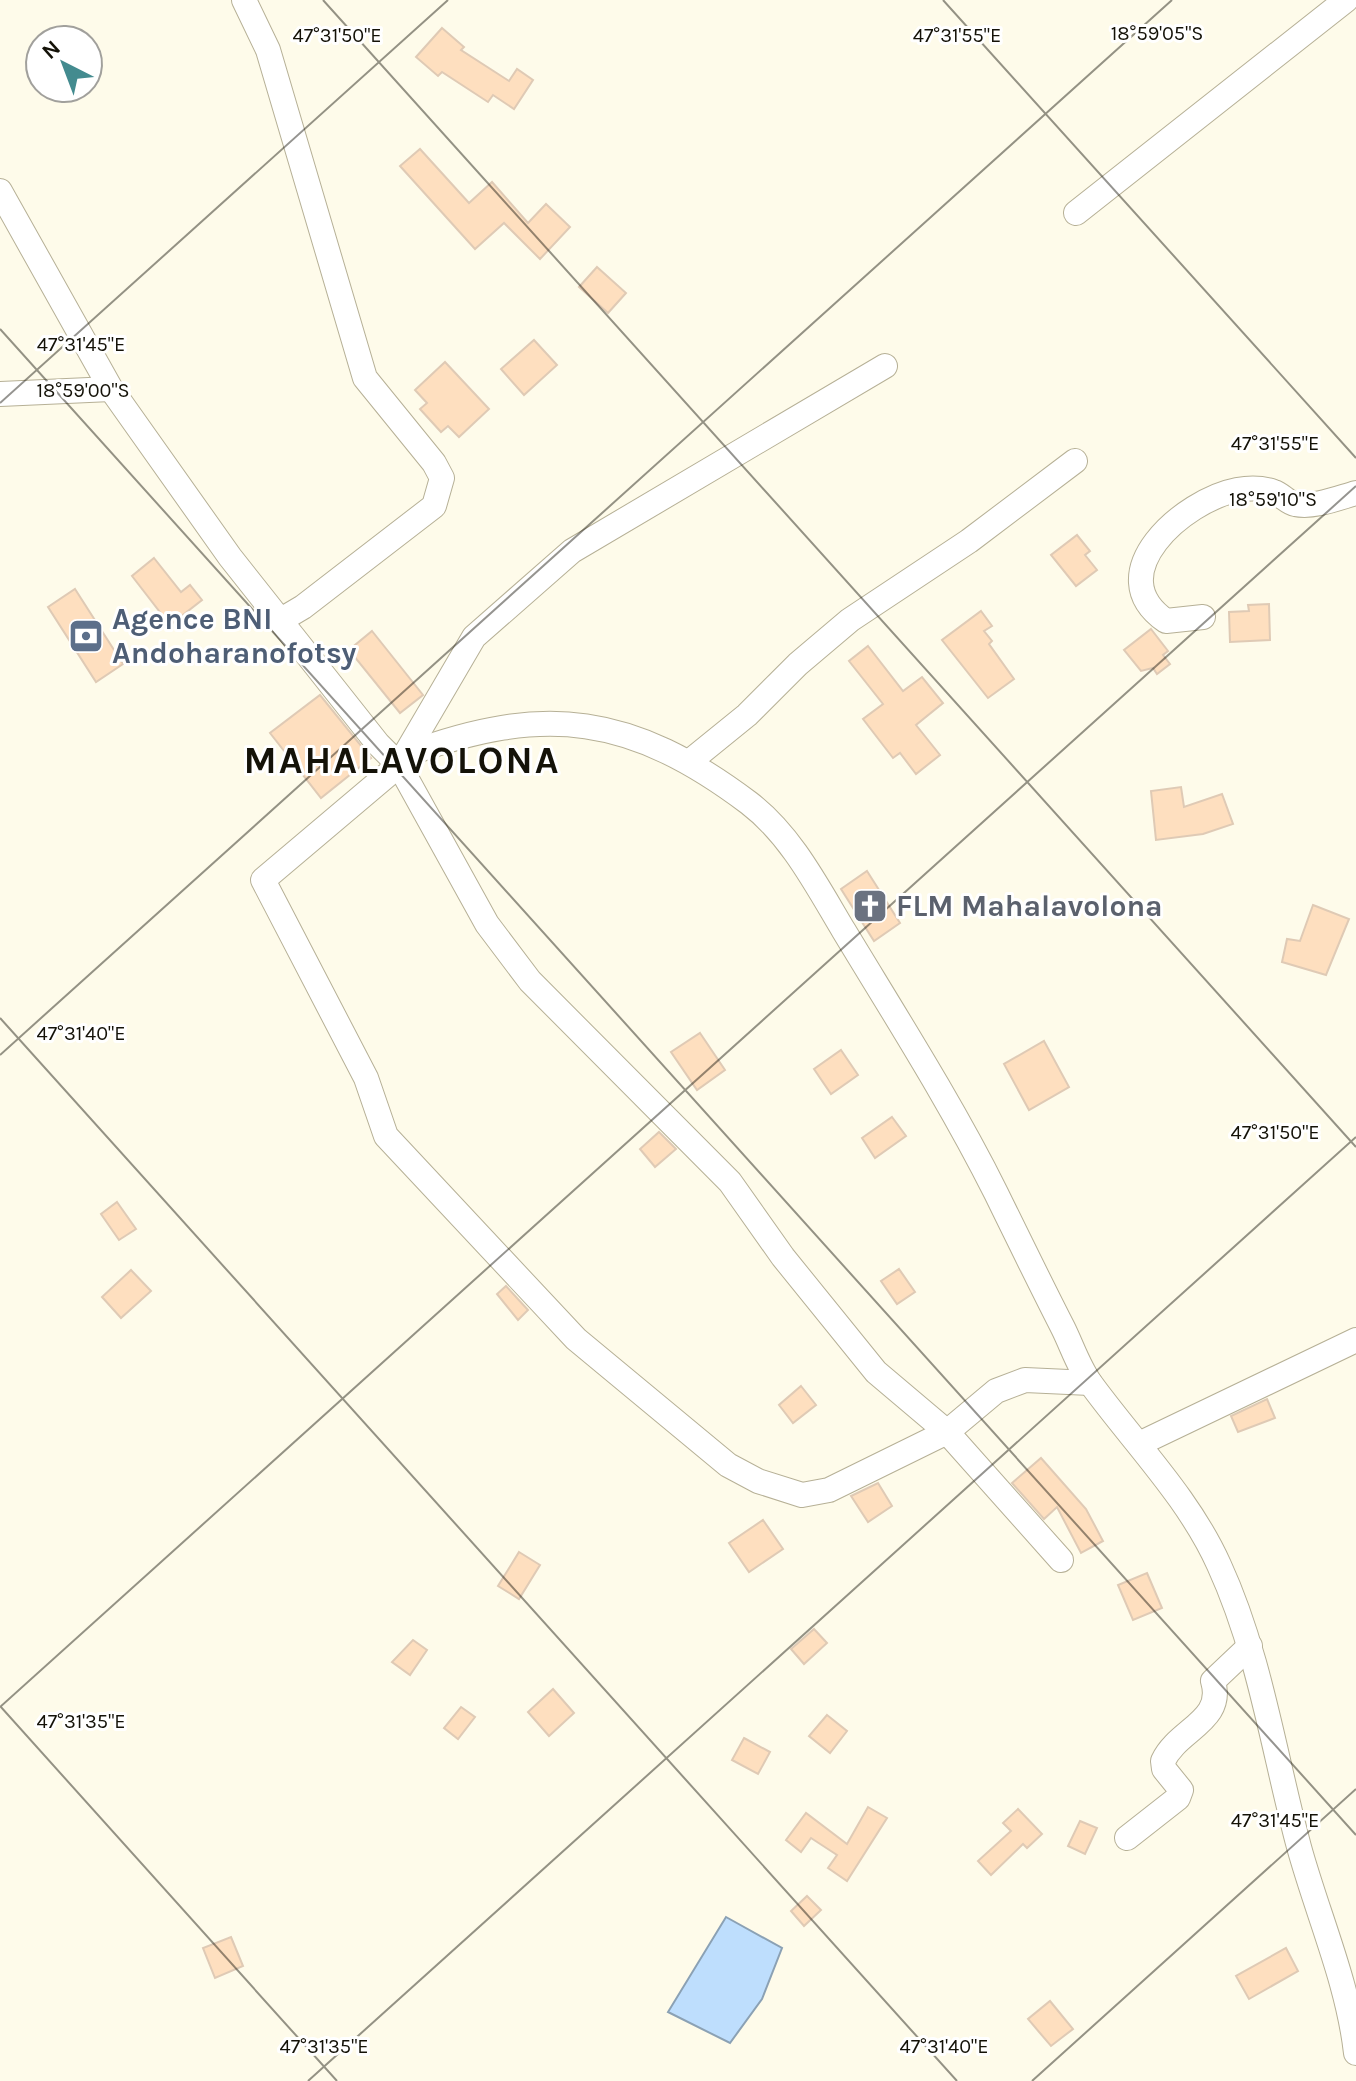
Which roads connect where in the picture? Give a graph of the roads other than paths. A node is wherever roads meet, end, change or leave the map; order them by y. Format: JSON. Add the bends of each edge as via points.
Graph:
{"nodes":[{"id":1,"x":244,"y":0,"type":"edge"},
{"id":2,"x":1346,"y":0,"type":"edge"},
{"id":3,"x":0,"y":191,"type":"edge"},
{"id":4,"x":1076,"y":213,"type":"dead end"},
{"id":5,"x":885,"y":366,"type":"dead end"},
{"id":6,"x":111,"y":389,"type":"junction"},
{"id":7,"x":0,"y":394,"type":"edge"},
{"id":8,"x":1075,"y":461,"type":"dead end"},
{"id":9,"x":1356,"y":493,"type":"edge"},
{"id":10,"x":1203,"y":617,"type":"dead end"},
{"id":11,"x":281,"y":620,"type":"junction"},
{"id":12,"x":404,"y":760,"type":"junction"},
{"id":13,"x":689,"y":762,"type":"junction"},
{"id":14,"x":1356,"y":1340,"type":"edge"},
{"id":15,"x":1090,"y":1383,"type":"junction"},
{"id":16,"x":947,"y":1432,"type":"junction"},
{"id":17,"x":1139,"y":1444,"type":"junction"},
{"id":18,"x":1061,"y":1560,"type":"dead end"},
{"id":19,"x":1250,"y":1646,"type":"junction"},
{"id":20,"x":1127,"y":1838,"type":"dead end"},
{"id":21,"x":1356,"y":2053,"type":"edge"}],
"edges":[{"from":1,"to":11,"type":"street","via":[[268,50],[365,378],[442,478],[434,506]]},
{"from":2,"to":4,"type":"street"},
{"from":3,"to":6,"type":"street"},
{"from":5,"to":12,"type":"street","via":[[572,551],[474,637]]},
{"from":6,"to":7,"type":"street"},
{"from":6,"to":11,"type":"street"},
{"from":8,"to":13,"type":"street","via":[[969,541],[850,620]]},
{"from":9,"to":10,"type":"street","via":[[1295,504],[1275,492],[1254,489],[1198,505],[1146,554],[1138,581],[1149,609],[1166,621]]},
{"from":11,"to":12,"type":"street","via":[[378,744]]},
{"from":12,"to":13,"type":"street","via":[[448,740],[518,726],[575,722],[626,733]]},
{"from":12,"to":16,"type":"street","via":[[487,924],[530,981],[730,1182],[876,1372]]},
{"from":12,"to":16,"type":"street","via":[[263,880],[366,1078],[386,1136],[576,1339],[728,1465],[758,1481],[802,1495],[829,1490]]},
{"from":13,"to":15,"type":"street","via":[[753,806],[788,842],[993,1187]]},
{"from":14,"to":17,"type":"street"},
{"from":15,"to":16,"type":"street","via":[[1025,1380],[996,1391]]},
{"from":15,"to":17,"type":"street"},
{"from":16,"to":18,"type":"street"},
{"from":17,"to":19,"type":"street","via":[[1219,1563]]},
{"from":19,"to":20,"type":"street","via":[[1213,1681],[1214,1708],[1163,1761],[1181,1790],[1178,1798]]},
{"from":19,"to":21,"type":"street","via":[[1300,1850],[1352,2020]]}]}
